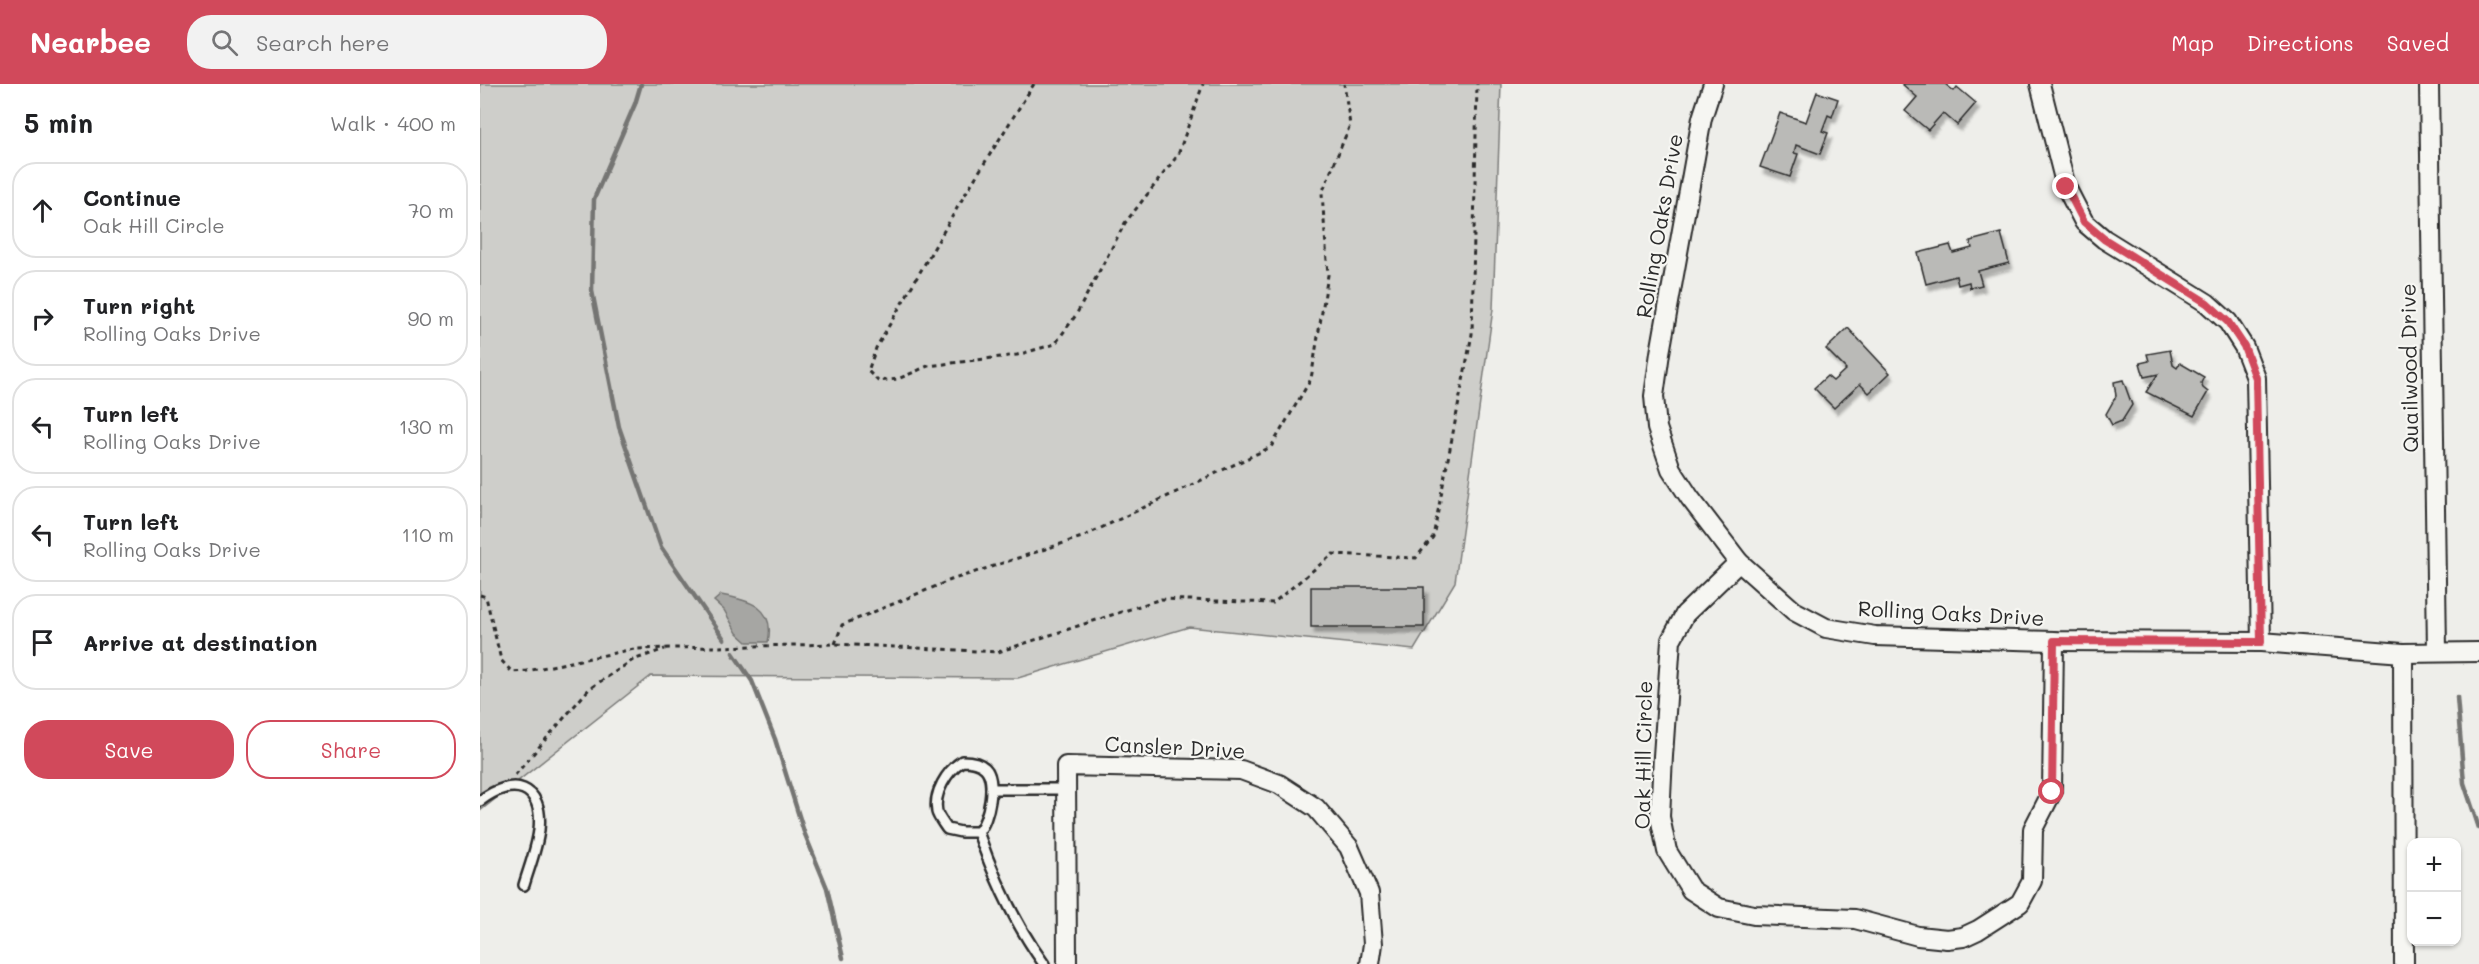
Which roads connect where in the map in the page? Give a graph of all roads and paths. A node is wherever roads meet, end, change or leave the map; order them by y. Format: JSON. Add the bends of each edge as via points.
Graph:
{"nodes":[{"id":1,"x":1034,"y":84,"type":"edge"},
{"id":2,"x":1203,"y":84,"type":"edge"},
{"id":3,"x":1344,"y":84,"type":"edge"},
{"id":4,"x":1477,"y":84,"type":"edge"},
{"id":5,"x":1713,"y":84,"type":"edge"},
{"id":6,"x":2040,"y":84,"type":"edge"},
{"id":7,"x":2429,"y":84,"type":"edge"},
{"id":8,"x":1738,"y":562,"type":"junction"},
{"id":9,"x":480,"y":595,"type":"edge"},
{"id":10,"x":2054,"y":641,"type":"junction"},
{"id":11,"x":2261,"y":642,"type":"junction"},
{"id":12,"x":835,"y":644,"type":"junction"},
{"id":13,"x":670,"y":648,"type":"junction"},
{"id":14,"x":2437,"y":651,"type":"junction"},
{"id":15,"x":2479,"y":652,"type":"edge"},
{"id":16,"x":2403,"y":653,"type":"junction"},
{"id":17,"x":509,"y":782,"type":"dead end"},
{"id":18,"x":991,"y":789,"type":"junction"},
{"id":19,"x":1066,"y":789,"type":"junction"},
{"id":20,"x":480,"y":801,"type":"edge"},
{"id":21,"x":978,"y":832,"type":"junction"},
{"id":22,"x":524,"y":885,"type":"dead end"},
{"id":23,"x":1044,"y":964,"type":"edge"},
{"id":24,"x":1067,"y":964,"type":"edge"},
{"id":25,"x":1370,"y":964,"type":"edge"},
{"id":26,"x":2404,"y":964,"type":"edge"}],
"edges":[{"from":1,"to":2,"type":"path","via":[[876,348],[868,370],[878,381],[898,379],[928,366],[1017,355],[1055,344],[1076,315],[1125,223],[1178,155]]},
{"from":3,"to":12,"type":"path","via":[[1350,125],[1322,194],[1328,275],[1311,379],[1270,447],[1082,537],[951,580],[842,625]]},
{"from":4,"to":12,"type":"path","via":[[1472,334],[1434,537],[1416,558],[1333,554],[1273,603],[1161,599],[998,652]]},
{"from":5,"to":8,"type":"street","name":"Rolling Oaks Drive","via":[[1696,147],[1654,396],[1657,428],[1671,469]]},
{"from":6,"to":11,"type":"street","via":[[2066,187],[2084,222],[2104,239],[2207,303],[2228,322],[2244,346],[2256,378]]},
{"from":7,"to":14,"type":"street","name":"Quailwood Drive"},
{"from":8,"to":10,"type":"street","name":"Rolling Oaks Drive","via":[[1794,611],[1826,628],[1875,636]]},
{"from":8,"to":10,"type":"street","name":"Oak Hill Circle","via":[[1684,614],[1671,640],[1663,756],[1660,818],[1666,851],[1691,890],[1719,908],[1754,915],[1855,919],[1918,936],[1947,939],[1978,930],[2020,903],[2032,881],[2033,829],[2052,792]]},
{"from":9,"to":13,"type":"path","via":[[486,597],[501,660],[512,672],[634,649]]},
{"from":10,"to":11,"type":"street","name":"Rolling Oaks Drive"},
{"from":11,"to":16,"type":"street","name":"Rolling Oaks Drive"},
{"from":12,"to":13,"type":"path"},
{"from":13,"to":17,"type":"path","via":[[633,660],[589,689]]},
{"from":14,"to":15,"type":"street","name":"Rolling Oaks Drive"},
{"from":14,"to":16,"type":"street","name":"Rolling Oaks Drive"},
{"from":16,"to":26,"type":"street"},
{"from":18,"to":19,"type":"lane"},
{"from":18,"to":21,"type":"lane","via":[[988,816]]},
{"from":18,"to":21,"type":"lane","via":[[990,775],[984,767],[962,761],[943,781],[937,799],[937,813],[947,829]]},
{"from":19,"to":24,"type":"street"},
{"from":19,"to":25,"type":"street","name":"Cansler Drive","via":[[1066,766],[1241,770],[1279,784],[1316,808],[1349,847],[1369,893],[1373,944]]},
{"from":20,"to":22,"type":"lane","via":[[500,789],[517,786],[535,801],[539,830]]},
{"from":21,"to":23,"type":"lane","via":[[1010,907]]}]}
